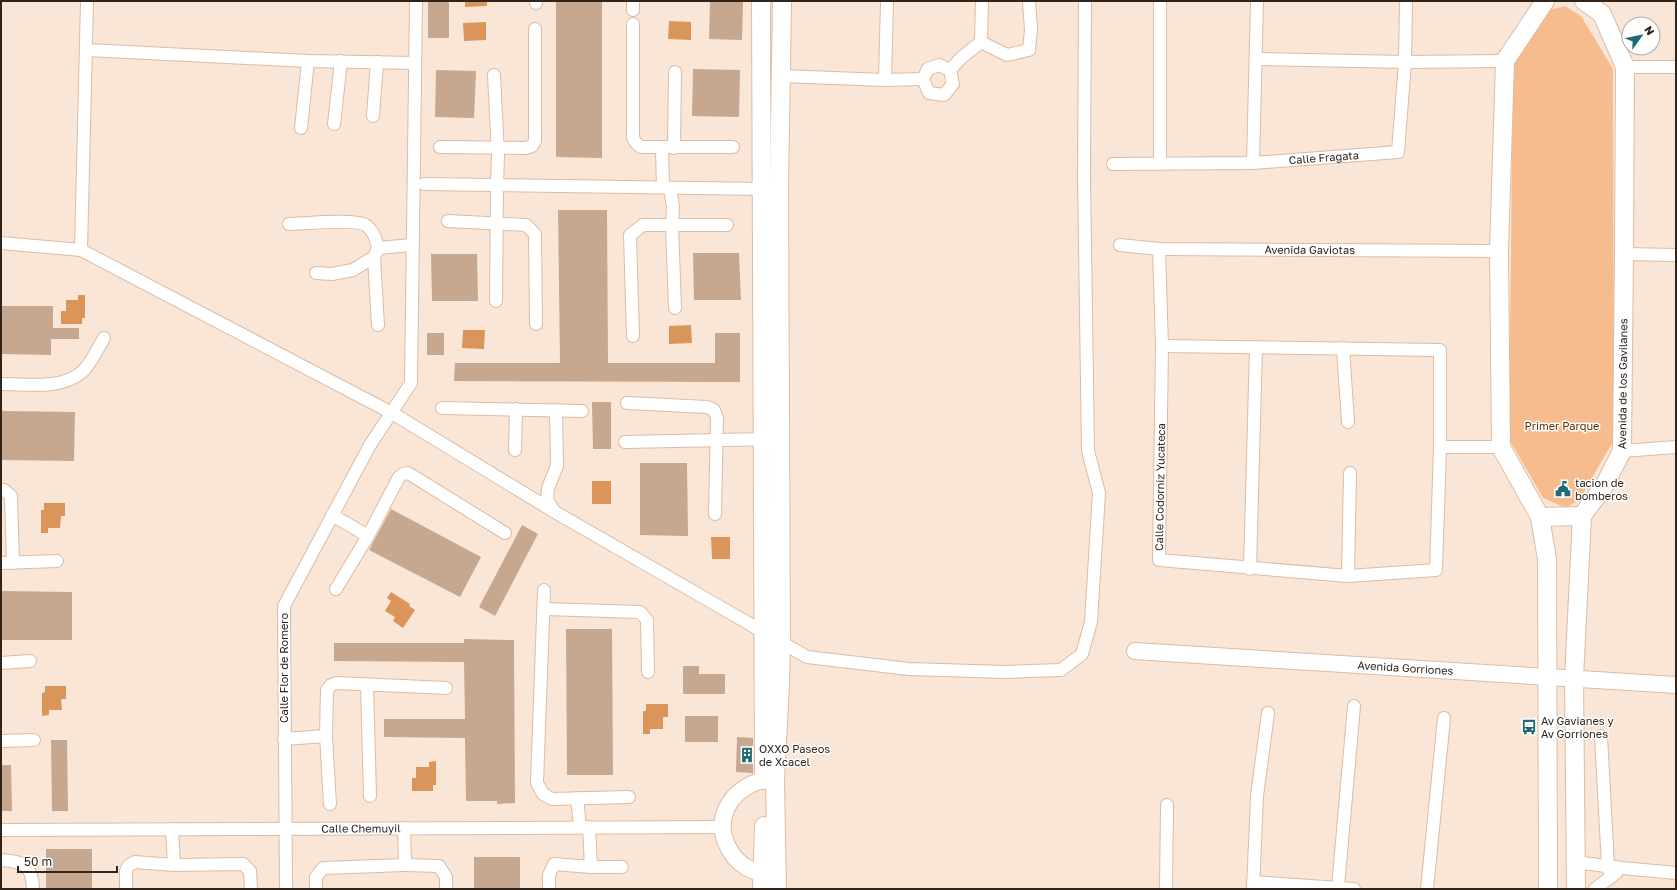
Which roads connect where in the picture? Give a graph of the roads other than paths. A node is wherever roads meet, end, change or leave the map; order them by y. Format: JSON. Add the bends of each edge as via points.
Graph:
{"nodes":[{"id":1,"x":87,"y":1,"type":"edge"},
{"id":2,"x":416,"y":1,"type":"edge"},
{"id":3,"x":761,"y":1,"type":"edge"},
{"id":4,"x":782,"y":1,"type":"edge"},
{"id":5,"x":887,"y":1,"type":"edge"},
{"id":6,"x":982,"y":1,"type":"edge"},
{"id":7,"x":1029,"y":1,"type":"edge"},
{"id":8,"x":1085,"y":1,"type":"edge"},
{"id":9,"x":1160,"y":1,"type":"edge"},
{"id":10,"x":1257,"y":1,"type":"edge"},
{"id":11,"x":1406,"y":1,"type":"edge"},
{"id":12,"x":1545,"y":1,"type":"edge"},
{"id":13,"x":1584,"y":1,"type":"edge"},
{"id":14,"x":633,"y":24,"type":"dead end"},
{"id":15,"x":535,"y":29,"type":"dead end"},
{"id":16,"x":981,"y":42,"type":"junction"},
{"id":17,"x":87,"y":50,"type":"junction"},
{"id":18,"x":1256,"y":59,"type":"junction"},
{"id":19,"x":308,"y":61,"type":"junction"},
{"id":20,"x":341,"y":61,"type":"junction"},
{"id":21,"x":1505,"y":61,"type":"junction"},
{"id":22,"x":377,"y":62,"type":"junction"},
{"id":23,"x":1405,"y":62,"type":"junction"},
{"id":24,"x":415,"y":63,"type":"junction"},
{"id":25,"x":1625,"y":67,"type":"junction"},
{"id":26,"x":1676,"y":67,"type":"edge"},
{"id":27,"x":950,"y":70,"type":"junction"},
{"id":28,"x":675,"y":72,"type":"dead end"},
{"id":29,"x":494,"y":75,"type":"dead end"},
{"id":30,"x":781,"y":76,"type":"junction"},
{"id":31,"x":923,"y":79,"type":"junction"},
{"id":32,"x":884,"y":80,"type":"junction"},
{"id":33,"x":373,"y":116,"type":"dead end"},
{"id":34,"x":334,"y":124,"type":"dead end"},
{"id":35,"x":301,"y":128,"type":"dead end"},
{"id":36,"x":440,"y":147,"type":"dead end"},
{"id":37,"x":733,"y":147,"type":"dead end"},
{"id":38,"x":497,"y":148,"type":"junction"},
{"id":39,"x":668,"y":148,"type":"junction"},
{"id":40,"x":1160,"y":163,"type":"junction"},
{"id":41,"x":1253,"y":163,"type":"junction"},
{"id":42,"x":1114,"y":164,"type":"dead end"},
{"id":43,"x":424,"y":184,"type":"dead end"},
{"id":44,"x":497,"y":185,"type":"junction"},
{"id":45,"x":666,"y":188,"type":"junction"},
{"id":46,"x":761,"y":189,"type":"junction"},
{"id":47,"x":779,"y":189,"type":"junction"},
{"id":48,"x":448,"y":221,"type":"dead end"},
{"id":49,"x":497,"y":223,"type":"junction"},
{"id":50,"x":289,"y":224,"type":"dead end"},
{"id":51,"x":672,"y":225,"type":"junction"},
{"id":52,"x":727,"y":226,"type":"dead end"},
{"id":53,"x":1,"y":243,"type":"edge"},
{"id":54,"x":412,"y":245,"type":"junction"},
{"id":55,"x":1120,"y":245,"type":"dead end"},
{"id":56,"x":1159,"y":249,"type":"junction"},
{"id":57,"x":81,"y":250,"type":"junction"},
{"id":58,"x":1499,"y":251,"type":"junction"},
{"id":59,"x":376,"y":253,"type":"junction"},
{"id":60,"x":1624,"y":254,"type":"junction"},
{"id":61,"x":1676,"y":255,"type":"edge"},
{"id":62,"x":316,"y":273,"type":"dead end"},
{"id":63,"x":496,"y":301,"type":"dead end"},
{"id":64,"x":674,"y":308,"type":"dead end"},
{"id":65,"x":536,"y":324,"type":"dead end"},
{"id":66,"x":378,"y":325,"type":"dead end"},
{"id":67,"x":634,"y":336,"type":"dead end"},
{"id":68,"x":104,"y":338,"type":"dead end"},
{"id":69,"x":1162,"y":346,"type":"junction"},
{"id":70,"x":1256,"y":347,"type":"junction"},
{"id":71,"x":1343,"y":348,"type":"junction"},
{"id":72,"x":1,"y":384,"type":"edge"},
{"id":73,"x":627,"y":403,"type":"dead end"},
{"id":74,"x":442,"y":408,"type":"dead end"},
{"id":75,"x":516,"y":409,"type":"junction"},
{"id":76,"x":556,"y":410,"type":"junction"},
{"id":77,"x":582,"y":411,"type":"dead end"},
{"id":78,"x":392,"y":413,"type":"junction"},
{"id":79,"x":1348,"y":422,"type":"dead end"},
{"id":80,"x":771,"y":439,"type":"junction"},
{"id":81,"x":716,"y":441,"type":"junction"},
{"id":82,"x":625,"y":442,"type":"dead end"},
{"id":83,"x":1440,"y":447,"type":"junction"},
{"id":84,"x":1501,"y":447,"type":"junction"},
{"id":85,"x":1676,"y":447,"type":"edge"},
{"id":86,"x":515,"y":450,"type":"dead end"},
{"id":87,"x":1622,"y":451,"type":"junction"},
{"id":88,"x":1350,"y":473,"type":"dead end"},
{"id":89,"x":1,"y":490,"type":"edge"},
{"id":90,"x":555,"y":512,"type":"junction"},
{"id":91,"x":714,"y":514,"type":"dead end"},
{"id":92,"x":332,"y":515,"type":"junction"},
{"id":93,"x":1582,"y":516,"type":"junction"},
{"id":94,"x":1540,"y":517,"type":"junction"},
{"id":95,"x":504,"y":533,"type":"dead end"},
{"id":96,"x":368,"y":536,"type":"junction"},
{"id":97,"x":56,"y":561,"type":"dead end"},
{"id":98,"x":7,"y":563,"type":"edge"},
{"id":99,"x":1250,"y":568,"type":"junction"},
{"id":100,"x":1348,"y":576,"type":"junction"},
{"id":101,"x":336,"y":589,"type":"dead end"},
{"id":102,"x":544,"y":590,"type":"dead end"},
{"id":103,"x":544,"y":609,"type":"junction"},
{"id":104,"x":763,"y":632,"type":"junction"},
{"id":105,"x":781,"y":644,"type":"junction"},
{"id":106,"x":1134,"y":651,"type":"dead end"},
{"id":107,"x":30,"y":661,"type":"dead end"},
{"id":108,"x":1,"y":663,"type":"edge"},
{"id":109,"x":648,"y":672,"type":"dead end"},
{"id":110,"x":1548,"y":676,"type":"junction"},
{"id":111,"x":1574,"y":678,"type":"junction"},
{"id":112,"x":367,"y":685,"type":"junction"},
{"id":113,"x":1676,"y":685,"type":"edge"},
{"id":114,"x":446,"y":688,"type":"dead end"},
{"id":115,"x":1354,"y":706,"type":"dead end"},
{"id":116,"x":1268,"y":713,"type":"dead end"},
{"id":117,"x":1444,"y":718,"type":"dead end"},
{"id":118,"x":326,"y":736,"type":"junction"},
{"id":119,"x":1601,"y":736,"type":"dead end"},
{"id":120,"x":34,"y":740,"type":"dead end"},
{"id":121,"x":284,"y":740,"type":"junction"},
{"id":122,"x":1,"y":741,"type":"edge"},
{"id":123,"x":770,"y":780,"type":"junction"},
{"id":124,"x":370,"y":796,"type":"dead end"},
{"id":125,"x":629,"y":797,"type":"dead end"},
{"id":126,"x":577,"y":798,"type":"junction"},
{"id":127,"x":330,"y":804,"type":"dead end"},
{"id":128,"x":1167,"y":805,"type":"dead end"},
{"id":129,"x":721,"y":826,"type":"junction"},
{"id":130,"x":584,"y":827,"type":"junction"},
{"id":131,"x":285,"y":828,"type":"junction"},
{"id":132,"x":404,"y":828,"type":"junction"},
{"id":133,"x":172,"y":829,"type":"junction"},
{"id":134,"x":1,"y":830,"type":"edge"},
{"id":135,"x":1,"y":860,"type":"edge"},
{"id":136,"x":1575,"y":862,"type":"junction"},
{"id":137,"x":174,"y":865,"type":"junction"},
{"id":138,"x":405,"y":865,"type":"junction"},
{"id":139,"x":591,"y":867,"type":"junction"},
{"id":140,"x":622,"y":867,"type":"dead end"},
{"id":141,"x":1609,"y":872,"type":"junction"},
{"id":142,"x":1676,"y":873,"type":"edge"},
{"id":143,"x":770,"y":883,"type":"edge"},
{"id":144,"x":1253,"y":886,"type":"edge"},
{"id":145,"x":1338,"y":887,"type":"junction"},
{"id":146,"x":33,"y":889,"type":"edge"},
{"id":147,"x":126,"y":889,"type":"edge"},
{"id":148,"x":251,"y":889,"type":"edge"},
{"id":149,"x":286,"y":889,"type":"edge"},
{"id":150,"x":316,"y":889,"type":"edge"},
{"id":151,"x":446,"y":889,"type":"edge"},
{"id":152,"x":549,"y":889,"type":"edge"},
{"id":153,"x":1166,"y":889,"type":"edge"},
{"id":154,"x":1354,"y":889,"type":"edge"},
{"id":155,"x":1427,"y":889,"type":"edge"},
{"id":156,"x":1548,"y":889,"type":"edge"},
{"id":157,"x":1576,"y":889,"type":"edge"},
{"id":158,"x":1595,"y":889,"type":"edge"}],
"edges":[{"from":1,"to":17,"type":"street"},
{"from":2,"to":24,"type":"street","name":"Calle Flor de Romero"},
{"from":3,"to":46,"type":"main road"},
{"from":4,"to":30,"type":"main road"},
{"from":5,"to":32,"type":"street"},
{"from":6,"to":16,"type":"street"},
{"from":7,"to":16,"type":"street","via":[[1029,50],[1006,55]]},
{"from":8,"to":105,"type":"street","via":[[1084,176],[1088,451],[1098,493],[1091,622],[1082,654],[1061,670],[1005,672],[917,669],[807,658]]},
{"from":9,"to":40,"type":"street"},
{"from":10,"to":18,"type":"street"},
{"from":11,"to":23,"type":"street","name":"Calle Fragata"},
{"from":12,"to":21,"type":"main road"},
{"from":13,"to":25,"type":"main road","name":"Avenida de los Gavilanes","via":[[1602,14]]},
{"from":14,"to":39,"type":"street","via":[[633,138],[641,147]]},
{"from":15,"to":38,"type":"street","via":[[535,141],[532,146],[526,148]]},
{"from":16,"to":27,"type":"street"},
{"from":17,"to":19,"type":"street"},
{"from":17,"to":57,"type":"street"},
{"from":18,"to":23,"type":"street"},
{"from":18,"to":41,"type":"street"},
{"from":19,"to":20,"type":"street"},
{"from":19,"to":35,"type":"street"},
{"from":20,"to":22,"type":"street"},
{"from":20,"to":34,"type":"street"},
{"from":21,"to":23,"type":"street"},
{"from":21,"to":58,"type":"main road"},
{"from":22,"to":24,"type":"street"},
{"from":22,"to":33,"type":"street"},
{"from":23,"to":41,"type":"street","name":"Calle Fragata","via":[[1398,152]]},
{"from":24,"to":54,"type":"street","name":"Calle Flor de Romero"},
{"from":25,"to":26,"type":"street"},
{"from":25,"to":60,"type":"main road","name":"Avenida de los Gavilanes"},
{"from":27,"to":31,"type":"street","via":[[939,65],[928,69]]},
{"from":27,"to":31,"type":"street","via":[[953,84],[944,95],[929,93]]},
{"from":28,"to":39,"type":"street"},
{"from":29,"to":38,"type":"street"},
{"from":30,"to":32,"type":"street"},
{"from":30,"to":47,"type":"main road"},
{"from":31,"to":32,"type":"street"},
{"from":36,"to":38,"type":"street"},
{"from":37,"to":39,"type":"street"},
{"from":38,"to":44,"type":"street"},
{"from":39,"to":45,"type":"street"},
{"from":40,"to":41,"type":"street","name":"Calle Fragata"},
{"from":40,"to":42,"type":"street","name":"Calle Fragata"},
{"from":43,"to":44,"type":"street"},
{"from":44,"to":45,"type":"street"},
{"from":44,"to":49,"type":"street"},
{"from":45,"to":46,"type":"street"},
{"from":45,"to":51,"type":"street","via":[[673,207]]},
{"from":46,"to":47,"type":"street"},
{"from":46,"to":80,"type":"main road"},
{"from":47,"to":80,"type":"main road"},
{"from":48,"to":49,"type":"street"},
{"from":49,"to":63,"type":"street"},
{"from":49,"to":65,"type":"street","via":[[526,225],[535,234]]},
{"from":50,"to":59,"type":"street","via":[[349,222],[366,225],[374,233]]},
{"from":51,"to":52,"type":"street"},
{"from":51,"to":64,"type":"street"},
{"from":51,"to":67,"type":"street","via":[[643,225],[630,235]]},
{"from":53,"to":57,"type":"street"},
{"from":54,"to":59,"type":"street"},
{"from":54,"to":78,"type":"street","name":"Calle Flor de Romero","via":[[411,383]]},
{"from":55,"to":56,"type":"street","name":"Avenida Gaviotas"},
{"from":56,"to":58,"type":"street","name":"Avenida Gaviotas"},
{"from":56,"to":69,"type":"street","name":"Calle Codorniz Yucateca"},
{"from":57,"to":78,"type":"street"},
{"from":58,"to":84,"type":"main road"},
{"from":59,"to":62,"type":"street","via":[[353,270],[332,274]]},
{"from":59,"to":66,"type":"street"},
{"from":60,"to":61,"type":"street"},
{"from":60,"to":87,"type":"main road","name":"Avenida de los Gavilanes"},
{"from":68,"to":72,"type":"street","via":[[83,371],[70,379],[53,384]]},
{"from":69,"to":70,"type":"street","name":"Calle Codorniz Yucateca"},
{"from":69,"to":99,"type":"street","name":"Calle Codorniz Yucateca","via":[[1159,560]]},
{"from":70,"to":71,"type":"street","name":"Calle Codorniz Yucateca"},
{"from":70,"to":99,"type":"street"},
{"from":71,"to":79,"type":"street"},
{"from":71,"to":83,"type":"street","name":"Calle Codorniz Yucateca","via":[[1440,350]]},
{"from":73,"to":81,"type":"street","via":[[707,407],[714,410]]},
{"from":74,"to":75,"type":"street"},
{"from":75,"to":76,"type":"street"},
{"from":75,"to":86,"type":"street"},
{"from":76,"to":77,"type":"street"},
{"from":76,"to":90,"type":"street","via":[[557,466],[548,488],[547,500]]},
{"from":78,"to":90,"type":"street"},
{"from":78,"to":92,"type":"street","name":"Calle Flor de Romero","via":[[370,445]]},
{"from":80,"to":81,"type":"street"},
{"from":80,"to":104,"type":"main road"},
{"from":80,"to":105,"type":"main road"},
{"from":81,"to":82,"type":"street"},
{"from":81,"to":91,"type":"street"},
{"from":83,"to":84,"type":"street"},
{"from":83,"to":100,"type":"street","name":"Calle Codorniz Yucateca","via":[[1436,570]]},
{"from":84,"to":94,"type":"main road"},
{"from":85,"to":87,"type":"street"},
{"from":87,"to":93,"type":"main road","name":"Avenida de los Gavilanes","via":[[1604,486]]},
{"from":88,"to":100,"type":"street"},
{"from":89,"to":98,"type":"street","via":[[11,496]]},
{"from":90,"to":104,"type":"street"},
{"from":92,"to":96,"type":"street"},
{"from":92,"to":121,"type":"street","name":"Calle Flor de Romero","via":[[284,606]]},
{"from":93,"to":94,"type":"main road"},
{"from":93,"to":111,"type":"main road"},
{"from":94,"to":110,"type":"main road","via":[[1547,559]]},
{"from":95,"to":96,"type":"street","via":[[408,473],[399,477]]},
{"from":96,"to":101,"type":"street"},
{"from":97,"to":98,"type":"street"},
{"from":99,"to":100,"type":"street","name":"Calle Codorniz Yucateca"},
{"from":102,"to":103,"type":"street"},
{"from":103,"to":109,"type":"street","via":[[640,612],[647,620]]},
{"from":103,"to":126,"type":"street","via":[[537,783],[543,794],[552,799]]},
{"from":104,"to":105,"type":"street"},
{"from":104,"to":123,"type":"main road"},
{"from":105,"to":123,"type":"main road"},
{"from":106,"to":110,"type":"street","name":"Avenida Gorriones"},
{"from":107,"to":108,"type":"street"},
{"from":110,"to":111,"type":"street","name":"Avenida Gorriones"},
{"from":110,"to":156,"type":"main road"},
{"from":111,"to":113,"type":"street","name":"Avenida Gorriones"},
{"from":111,"to":136,"type":"main road"},
{"from":112,"to":114,"type":"street"},
{"from":112,"to":118,"type":"street","via":[[331,685],[328,690]]},
{"from":112,"to":124,"type":"street"},
{"from":115,"to":145,"type":"street"},
{"from":116,"to":144,"type":"street","via":[[1257,796]]},
{"from":117,"to":155,"type":"street"},
{"from":118,"to":121,"type":"street"},
{"from":118,"to":127,"type":"street"},
{"from":119,"to":141,"type":"street"},
{"from":120,"to":122,"type":"street"},
{"from":121,"to":131,"type":"street","name":"Calle Flor de Romero"},
{"from":123,"to":129,"type":"street","via":[[743,789],[733,798],[726,809]]},
{"from":123,"to":143,"type":"main road"},
{"from":125,"to":126,"type":"street"},
{"from":126,"to":130,"type":"street"},
{"from":128,"to":153,"type":"street"},
{"from":129,"to":130,"type":"street","name":"Calle Chemuyil"},
{"from":129,"to":143,"type":"street","via":[[728,847],[735,858]]},
{"from":130,"to":132,"type":"street","name":"Calle Chemuyil"},
{"from":130,"to":139,"type":"street"},
{"from":131,"to":132,"type":"street","name":"Calle Chemuyil"},
{"from":131,"to":133,"type":"street","name":"Calle Chemuyil"},
{"from":131,"to":149,"type":"street","name":"Calle Flor de Romero"},
{"from":132,"to":138,"type":"street"},
{"from":133,"to":134,"type":"street","name":"Calle Chemuyil"},
{"from":133,"to":137,"type":"street"},
{"from":135,"to":146,"type":"street","via":[[20,862],[27,867],[33,876]]},
{"from":136,"to":141,"type":"street"},
{"from":136,"to":157,"type":"main road"},
{"from":137,"to":147,"type":"street","via":[[135,862],[128,866],[126,871]]},
{"from":137,"to":148,"type":"street","via":[[243,864],[250,871]]},
{"from":138,"to":150,"type":"street","via":[[323,868],[316,877]]},
{"from":138,"to":151,"type":"street","via":[[439,866],[446,877]]},
{"from":139,"to":140,"type":"street"},
{"from":139,"to":152,"type":"street","via":[[554,864],[549,875]]},
{"from":141,"to":142,"type":"street","via":[[1622,868]]},
{"from":141,"to":158,"type":"street"},
{"from":144,"to":145,"type":"street"},
{"from":145,"to":154,"type":"street"}]}
